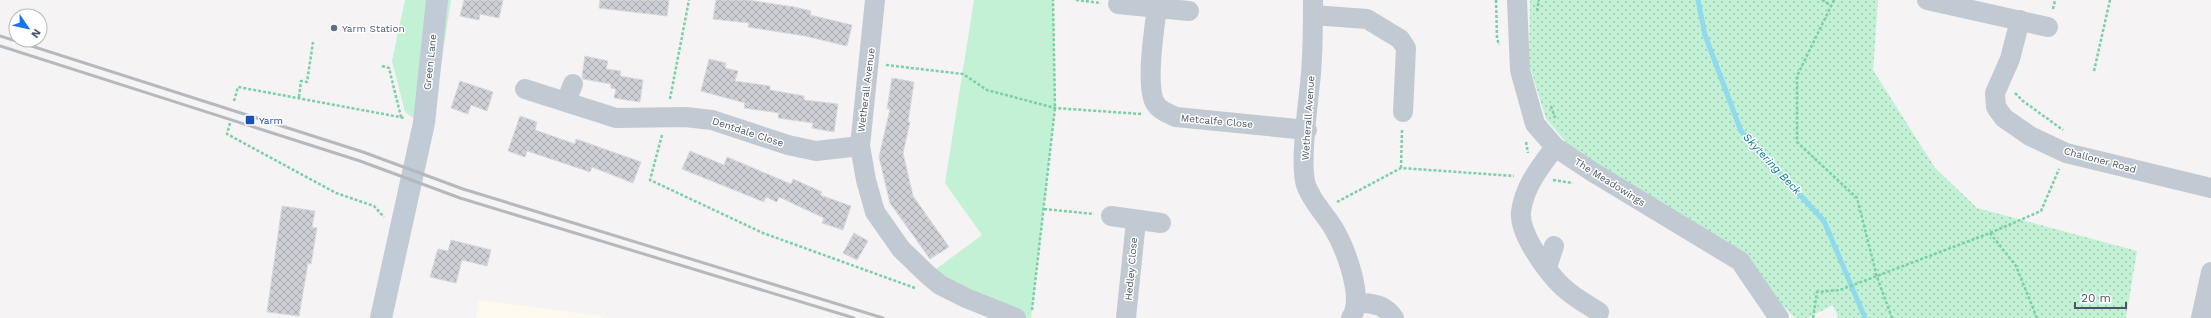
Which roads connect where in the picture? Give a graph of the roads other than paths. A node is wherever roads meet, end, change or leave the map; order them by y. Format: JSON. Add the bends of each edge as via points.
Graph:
{"nodes":[{"id":1,"x":437,"y":0,"type":"edge"},
{"id":2,"x":875,"y":0,"type":"edge"},
{"id":3,"x":1517,"y":0,"type":"edge"},
{"id":4,"x":1928,"y":0,"type":"edge"},
{"id":5,"x":1118,"y":4,"type":"road end"},
{"id":6,"x":1156,"y":8,"type":"junction"},
{"id":7,"x":1313,"y":8,"type":"edge"},
{"id":8,"x":1189,"y":11,"type":"dead end"},
{"id":9,"x":2020,"y":20,"type":"junction"},
{"id":10,"x":2048,"y":27,"type":"dead end"},
{"id":11,"x":573,"y":84,"type":"dead end"},
{"id":12,"x":526,"y":89,"type":"dead end"},
{"id":13,"x":566,"y":102,"type":"junction"},
{"id":14,"x":1403,"y":112,"type":"road end"},
{"id":15,"x":1306,"y":130,"type":"junction"},
{"id":16,"x":860,"y":146,"type":"junction"},
{"id":17,"x":1556,"y":147,"type":"junction"},
{"id":18,"x":2211,"y":188,"type":"edge"},
{"id":19,"x":1111,"y":216,"type":"road end"},
{"id":20,"x":1136,"y":221,"type":"junction"},
{"id":21,"x":1161,"y":223,"type":"dead end"},
{"id":22,"x":1554,"y":246,"type":"dead end"},
{"id":23,"x":1547,"y":267,"type":"junction"},
{"id":24,"x":2211,"y":272,"type":"edge"},
{"id":25,"x":1354,"y":310,"type":"edge"},
{"id":26,"x":1599,"y":312,"type":"dead end"},
{"id":27,"x":381,"y":318,"type":"edge"},
{"id":28,"x":1016,"y":318,"type":"edge"},
{"id":29,"x":1126,"y":318,"type":"edge"},
{"id":30,"x":1394,"y":318,"type":"edge"},
{"id":31,"x":1779,"y":318,"type":"edge"},
{"id":32,"x":2201,"y":318,"type":"edge"}],
"edges":[{"from":1,"to":27,"type":"main road","name":"Green Lane","via":[[422,131]]},
{"from":2,"to":16,"type":"street","name":"Wetherall Avenue"},
{"from":3,"to":17,"type":"street","name":"The Meadowings","via":[[1520,70],[1525,92],[1535,124]]},
{"from":4,"to":9,"type":"street"},
{"from":5,"to":6,"type":"street"},
{"from":6,"to":8,"type":"street"},
{"from":6,"to":15,"type":"street","name":"Metcalfe Close","via":[[1151,82],[1154,101],[1162,112],[1176,117]]},
{"from":7,"to":14,"type":"street","via":[[1367,19],[1400,39],[1406,48]]},
{"from":7,"to":15,"type":"street","name":"Wetherall Avenue","via":[[1312,71]]},
{"from":9,"to":10,"type":"street"},
{"from":9,"to":18,"type":"street","name":"Challoner Road","via":[[2010,59],[1995,93],[1996,107],[2004,118],[2030,136],[2066,153]]},
{"from":11,"to":13,"type":"street"},
{"from":12,"to":13,"type":"street","name":"Dentdale Close"},
{"from":13,"to":16,"type":"street","name":"Dentdale Close","via":[[616,118],[667,117],[712,120],[788,145],[816,151]]},
{"from":15,"to":25,"type":"street","name":"Wetherall Avenue","via":[[1306,184],[1334,229],[1350,266]]},
{"from":16,"to":28,"type":"street","name":"Wetherall Avenue","via":[[875,212],[901,249],[940,285]]},
{"from":17,"to":23,"type":"street","via":[[1532,177],[1521,212],[1524,232]]},
{"from":17,"to":31,"type":"street","name":"The Meadowings","via":[[1740,262]]},
{"from":19,"to":20,"type":"street"},
{"from":20,"to":21,"type":"street"},
{"from":20,"to":29,"type":"street","name":"Hedley Close"},
{"from":22,"to":23,"type":"street"},
{"from":23,"to":26,"type":"street","via":[[1555,279]]},
{"from":24,"to":32,"type":"street"},
{"from":25,"to":30,"type":"street","via":[[1380,305]]}]}
